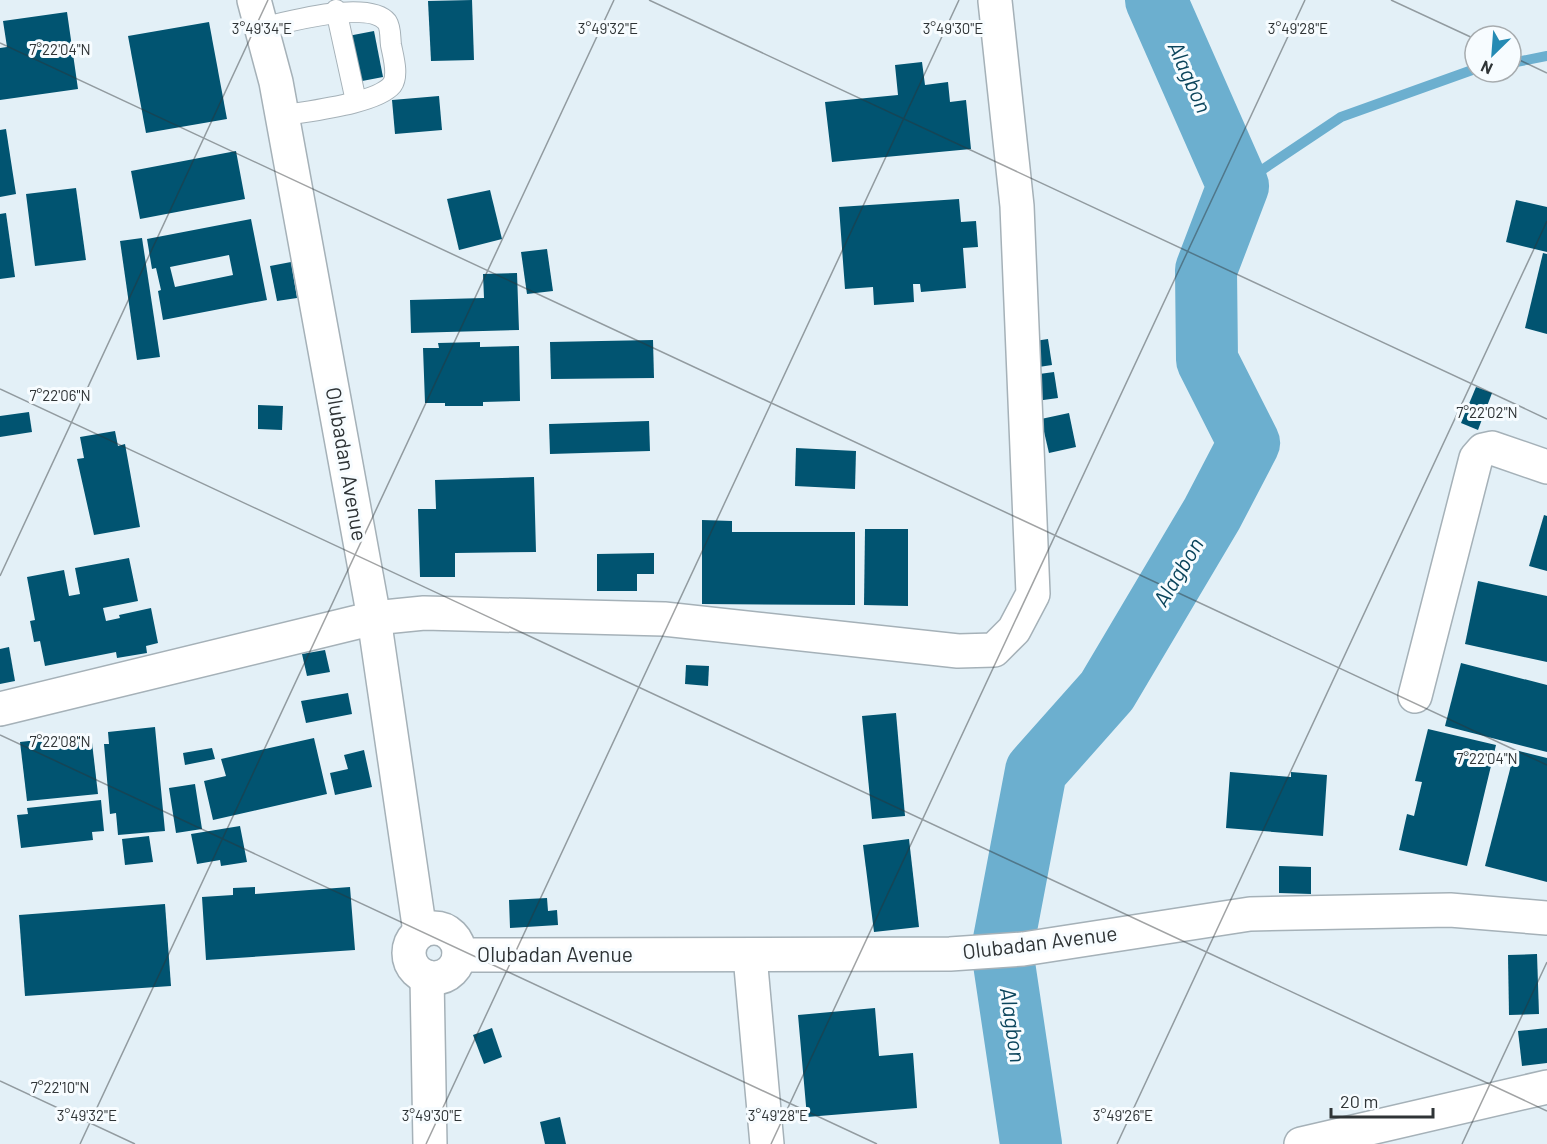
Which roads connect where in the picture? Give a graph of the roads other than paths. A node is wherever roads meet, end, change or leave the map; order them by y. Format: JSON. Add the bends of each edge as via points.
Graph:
{"nodes":[{"id":1,"x":995,"y":1,"type":"edge"},
{"id":2,"x":336,"y":10,"type":"junction"},
{"id":3,"x":258,"y":14,"type":"edge"},
{"id":4,"x":356,"y":101,"type":"junction"},
{"id":5,"x":282,"y":116,"type":"junction"},
{"id":6,"x":1547,"y":467,"type":"edge"},
{"id":7,"x":374,"y":618,"type":"junction"},
{"id":8,"x":1415,"y":696,"type":"dead end"},
{"id":9,"x":0,"y":709,"type":"edge"},
{"id":10,"x":1547,"y":918,"type":"edge"},
{"id":11,"x":420,"y":932,"type":"junction"},
{"id":12,"x":459,"y":955,"type":"junction"},
{"id":13,"x":750,"y":956,"type":"junction"},
{"id":14,"x":427,"y":977,"type":"junction"},
{"id":15,"x":1547,"y":1087,"type":"edge"},
{"id":16,"x":430,"y":1144,"type":"edge"},
{"id":17,"x":766,"y":1144,"type":"edge"},
{"id":18,"x":1301,"y":1144,"type":"edge"}],
"edges":[{"from":1,"to":7,"type":"street","via":[[1017,206],[1033,594],[1014,630],[994,650],[958,651],[664,619],[424,613]]},
{"from":2,"to":3,"type":"lane"},
{"from":2,"to":4,"type":"lane"},
{"from":2,"to":4,"type":"lane","via":[[367,8],[388,24],[396,77],[384,90]]},
{"from":3,"to":5,"type":"street","name":"Olubadan Avenue"},
{"from":4,"to":5,"type":"lane"},
{"from":5,"to":7,"type":"street","name":"Olubadan Avenue"},
{"from":6,"to":8,"type":"street","via":[[1492,448],[1483,450],[1476,458]]},
{"from":7,"to":9,"type":"street"},
{"from":7,"to":11,"type":"street","name":"Olubadan Avenue"},
{"from":10,"to":13,"type":"street","name":"Olubadan Avenue","via":[[1450,910],[1250,914],[1023,949],[950,954]]},
{"from":11,"to":12,"type":"street","via":[[441,929],[451,935]]},
{"from":11,"to":14,"type":"street","via":[[409,951],[417,971]]},
{"from":12,"to":13,"type":"street","name":"Olubadan Avenue"},
{"from":12,"to":14,"type":"street","via":[[448,974]]},
{"from":13,"to":17,"type":"street"},
{"from":14,"to":16,"type":"street"},
{"from":15,"to":18,"type":"street"}]}
